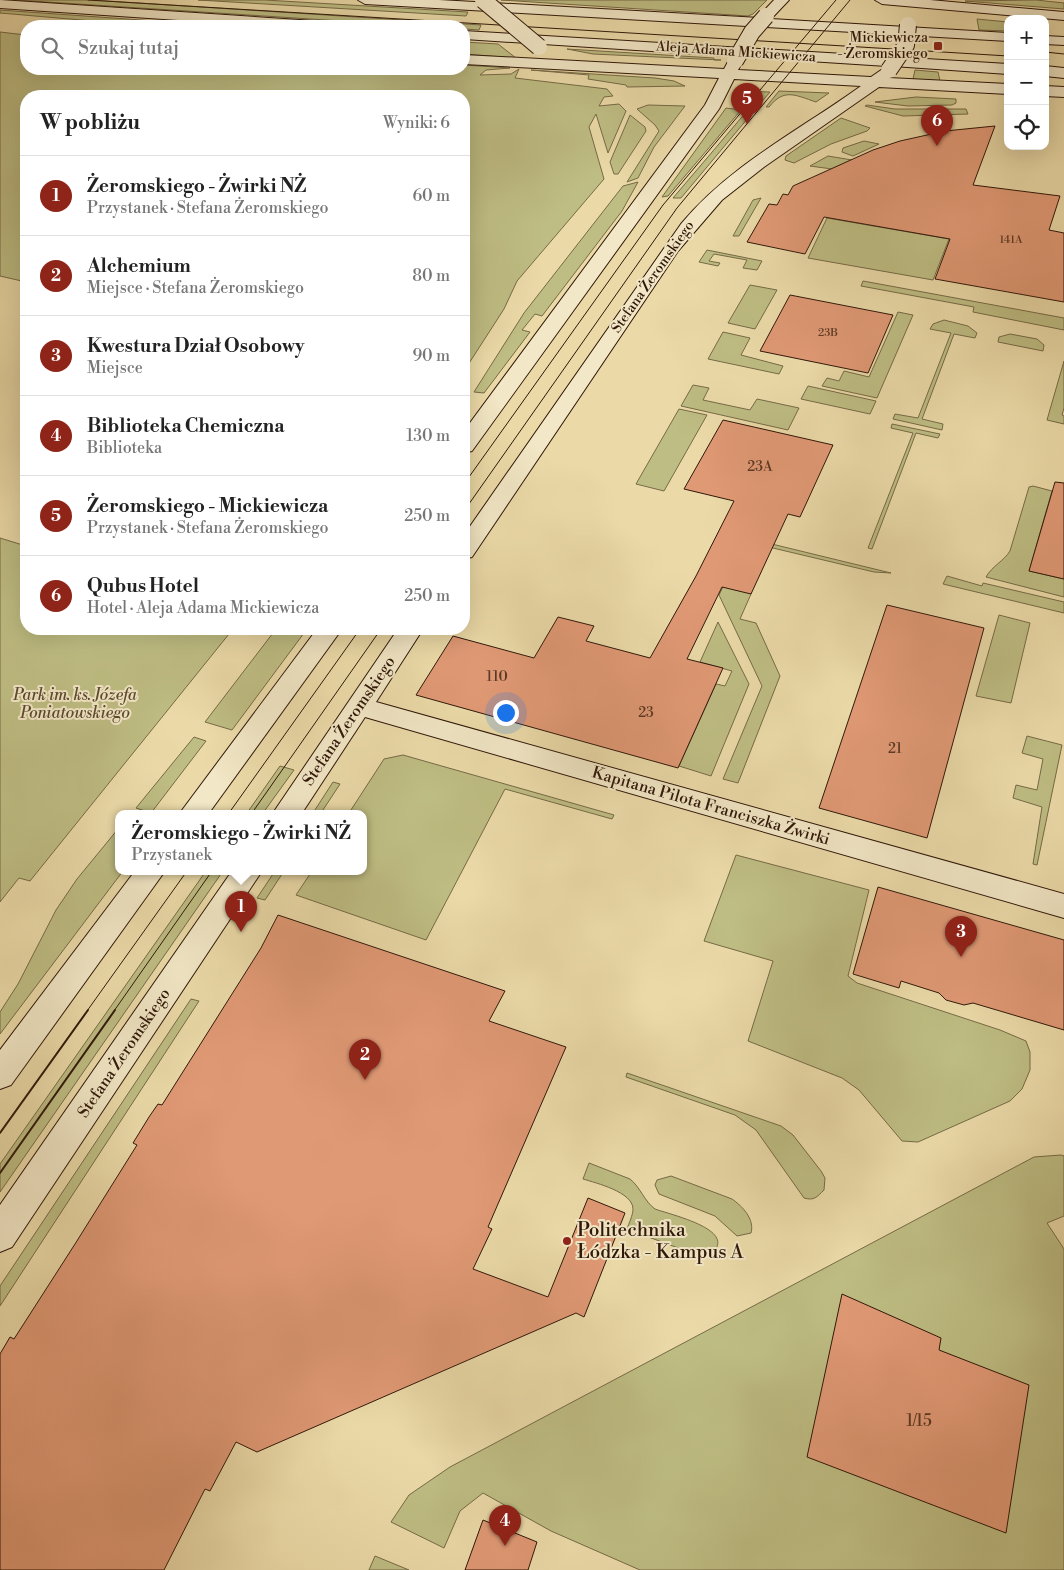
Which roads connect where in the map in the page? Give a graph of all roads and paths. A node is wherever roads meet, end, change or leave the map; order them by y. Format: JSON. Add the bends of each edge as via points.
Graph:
{"nodes":[{"id":1,"x":365,"y":0,"type":"edge"},
{"id":2,"x":483,"y":0,"type":"edge"},
{"id":3,"x":782,"y":0,"type":"edge"},
{"id":4,"x":882,"y":0,"type":"edge"},
{"id":5,"x":906,"y":1,"type":"edge"},
{"id":6,"x":0,"y":4,"type":"edge"},
{"id":7,"x":1064,"y":16,"type":"edge"},
{"id":8,"x":0,"y":18,"type":"edge"},
{"id":9,"x":24,"y":20,"type":"edge"},
{"id":10,"x":240,"y":20,"type":"edge"},
{"id":11,"x":470,"y":35,"type":"edge"},
{"id":12,"x":1004,"y":37,"type":"edge"},
{"id":13,"x":1049,"y":40,"type":"edge"},
{"id":14,"x":1064,"y":41,"type":"edge"},
{"id":15,"x":470,"y":59,"type":"edge"},
{"id":16,"x":584,"y":67,"type":"junction"},
{"id":17,"x":1004,"y":69,"type":"edge"},
{"id":18,"x":1049,"y":71,"type":"edge"},
{"id":19,"x":1064,"y":73,"type":"edge"},
{"id":20,"x":728,"y":74,"type":"junction"},
{"id":21,"x":882,"y":76,"type":"junction"},
{"id":22,"x":1004,"y":89,"type":"edge"},
{"id":23,"x":1049,"y":91,"type":"edge"},
{"id":24,"x":1064,"y":92,"type":"edge"},
{"id":25,"x":470,"y":438,"type":"edge"},
{"id":26,"x":470,"y":543,"type":"edge"},
{"id":27,"x":326,"y":635,"type":"edge"},
{"id":28,"x":407,"y":635,"type":"edge"},
{"id":29,"x":358,"y":706,"type":"junction"},
{"id":30,"x":196,"y":810,"type":"edge"},
{"id":31,"x":289,"y":810,"type":"edge"},
{"id":32,"x":148,"y":875,"type":"edge"},
{"id":33,"x":245,"y":875,"type":"edge"},
{"id":34,"x":1064,"y":906,"type":"edge"},
{"id":35,"x":0,"y":1075,"type":"edge"},
{"id":36,"x":0,"y":1235,"type":"edge"}],
"edges":[{"from":1,"to":12,"type":"main road","name":"Aleja Adama Mickiewicza"},
{"from":2,"to":16,"type":"main road","bridge":true,"via":[[539,47]]},
{"from":3,"to":20,"type":"main road","bridge":true,"via":[[752,32]]},
{"from":4,"to":5,"type":"main road"},
{"from":5,"to":7,"type":"main road"},
{"from":5,"to":21,"type":"main road","name":"Stefana Żeromskiego","bridge":true,"via":[[906,45]]},
{"from":6,"to":10,"type":"main road"},
{"from":8,"to":9,"type":"main road"},
{"from":11,"to":17,"type":"main road","name":"Aleja Adama Mickiewicza"},
{"from":13,"to":14,"type":"main road"},
{"from":15,"to":16,"type":"main road","name":"Aleja Adama Mickiewicza"},
{"from":16,"to":20,"type":"main road","name":"Aleja Adama Mickiewicza","via":[[663,70],[709,87]]},
{"from":18,"to":19,"type":"main road"},
{"from":20,"to":21,"type":"main road","name":"Aleja Adama Mickiewicza"},
{"from":20,"to":25,"type":"main road","via":[[702,121]]},
{"from":21,"to":22,"type":"main road","name":"Aleja Adama Mickiewicza"},
{"from":21,"to":26,"type":"main road","name":"Stefana Żeromskiego","via":[[758,163],[694,219]]},
{"from":23,"to":24,"type":"main road"},
{"from":27,"to":30,"type":"main road"},
{"from":28,"to":29,"type":"main road","name":"Stefana Żeromskiego"},
{"from":29,"to":31,"type":"main road","name":"Stefana Żeromskiego"},
{"from":29,"to":34,"type":"main road","name":"Kapitana Pilota Franciszka Żwirki"},
{"from":32,"to":35,"type":"main road"},
{"from":33,"to":36,"type":"main road","name":"Stefana Żeromskiego"}]}
